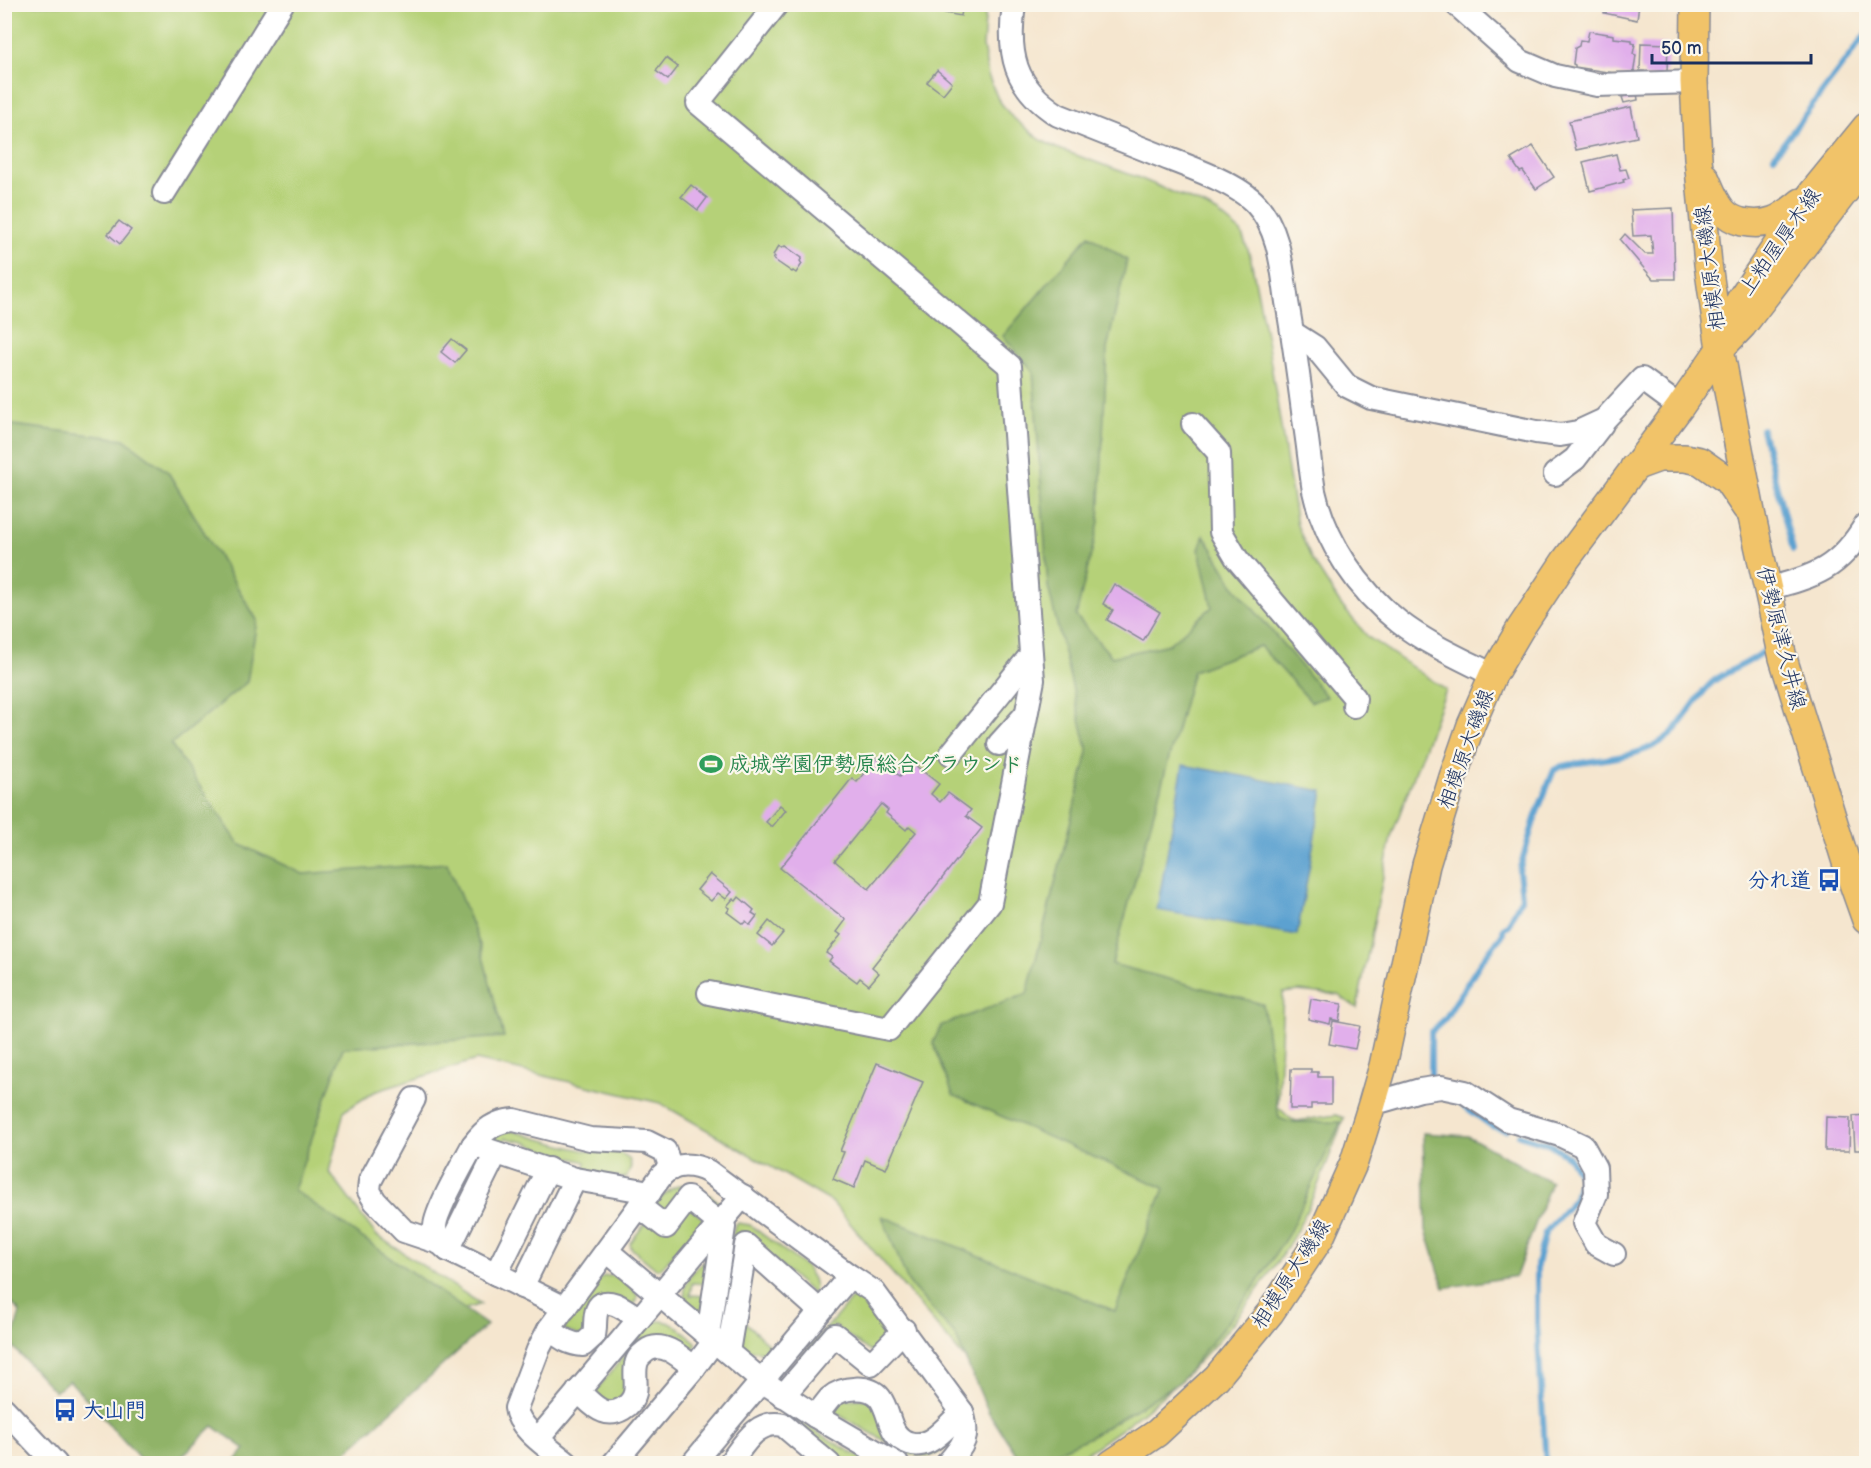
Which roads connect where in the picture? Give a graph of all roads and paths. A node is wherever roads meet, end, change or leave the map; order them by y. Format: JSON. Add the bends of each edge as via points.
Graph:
{"nodes":[{"id":1,"x":282,"y":4,"type":"edge"},
{"id":2,"x":777,"y":4,"type":"edge"},
{"id":3,"x":1014,"y":4,"type":"edge"},
{"id":4,"x":1456,"y":4,"type":"edge"},
{"id":5,"x":1695,"y":4,"type":"edge"},
{"id":6,"x":1694,"y":82,"type":"junction"},
{"id":7,"x":1866,"y":127,"type":"edge"},
{"id":8,"x":1698,"y":158,"type":"junction"},
{"id":9,"x":1866,"y":164,"type":"edge"},
{"id":10,"x":1813,"y":192,"type":"junction"},
{"id":11,"x":164,"y":193,"type":"dead end"},
{"id":12,"x":1293,"y":333,"type":"junction"},
{"id":13,"x":1720,"y":349,"type":"junction"},
{"id":14,"x":1680,"y":407,"type":"junction"},
{"id":15,"x":1604,"y":420,"type":"junction"},
{"id":16,"x":1193,"y":424,"type":"dead end"},
{"id":17,"x":1634,"y":467,"type":"junction"},
{"id":18,"x":1555,"y":474,"type":"dead end"},
{"id":19,"x":1752,"y":517,"type":"junction"},
{"id":20,"x":1866,"y":524,"type":"edge"},
{"id":21,"x":1767,"y":589,"type":"junction"},
{"id":22,"x":1031,"y":655,"type":"junction"},
{"id":23,"x":1493,"y":675,"type":"junction"},
{"id":24,"x":1354,"y":706,"type":"dead end"},
{"id":25,"x":1027,"y":713,"type":"junction"},
{"id":26,"x":999,"y":744,"type":"dead end"},
{"id":27,"x":951,"y":753,"type":"dead end"},
{"id":28,"x":1866,"y":920,"type":"edge"},
{"id":29,"x":709,"y":993,"type":"dead end"},
{"id":30,"x":414,"y":1100,"type":"dead end"},
{"id":31,"x":1372,"y":1104,"type":"junction"},
{"id":32,"x":473,"y":1145,"type":"junction"},
{"id":33,"x":496,"y":1153,"type":"junction"},
{"id":34,"x":548,"y":1169,"type":"junction"},
{"id":35,"x":671,"y":1169,"type":"junction"},
{"id":36,"x":575,"y":1179,"type":"junction"},
{"id":37,"x":743,"y":1196,"type":"junction"},
{"id":38,"x":645,"y":1199,"type":"junction"},
{"id":39,"x":720,"y":1223,"type":"junction"},
{"id":40,"x":444,"y":1247,"type":"junction"},
{"id":41,"x":607,"y":1251,"type":"junction"},
{"id":42,"x":1614,"y":1254,"type":"dead end"},
{"id":43,"x":496,"y":1274,"type":"junction"},
{"id":44,"x":849,"y":1276,"type":"junction"},
{"id":45,"x":522,"y":1287,"type":"junction"},
{"id":46,"x":659,"y":1294,"type":"junction"},
{"id":47,"x":565,"y":1308,"type":"junction"},
{"id":48,"x":820,"y":1311,"type":"junction"},
{"id":49,"x":639,"y":1319,"type":"junction"},
{"id":50,"x":549,"y":1329,"type":"junction"},
{"id":51,"x":904,"y":1330,"type":"junction"},
{"id":52,"x":717,"y":1342,"type":"junction"},
{"id":53,"x":694,"y":1368,"type":"junction"},
{"id":54,"x":762,"y":1381,"type":"junction"},
{"id":55,"x":578,"y":1391,"type":"junction"},
{"id":56,"x":783,"y":1396,"type":"junction"},
{"id":57,"x":4,"y":1408,"type":"edge"},
{"id":58,"x":962,"y":1412,"type":"junction"},
{"id":59,"x":815,"y":1416,"type":"junction"},
{"id":60,"x":538,"y":1439,"type":"junction"},
{"id":61,"x":892,"y":1463,"type":"edge"},
{"id":62,"x":56,"y":1464,"type":"edge"},
{"id":63,"x":568,"y":1464,"type":"edge"},
{"id":64,"x":613,"y":1464,"type":"edge"},
{"id":65,"x":692,"y":1464,"type":"edge"},
{"id":66,"x":729,"y":1464,"type":"edge"},
{"id":67,"x":829,"y":1464,"type":"edge"},
{"id":68,"x":947,"y":1464,"type":"edge"},
{"id":69,"x":1111,"y":1464,"type":"edge"}],
"edges":[{"from":1,"to":11,"type":"street"},
{"from":2,"to":22,"type":"street","via":[[699,103],[1010,366]]},
{"from":3,"to":12,"type":"street","via":[[1013,59],[1028,89],[1046,108],[1204,173],[1256,204],[1278,247]]},
{"from":4,"to":6,"type":"street","via":[[1520,61],[1555,76],[1597,85]]},
{"from":5,"to":6,"type":"main road","name":"相模原大磯線"},
{"from":6,"to":8,"type":"main road","name":"相模原大磯線"},
{"from":7,"to":10,"type":"main road","name":"上粕屋厚木線"},
{"from":8,"to":10,"type":"main road","via":[[1713,197],[1723,213],[1735,220],[1768,223],[1785,215]]},
{"from":8,"to":13,"type":"main road","name":"相模原大磯線"},
{"from":9,"to":13,"type":"main road","name":"上粕屋厚木線","via":[[1743,325]]},
{"from":10,"to":13,"type":"main road","name":"上粕屋厚木線","via":[[1740,300]]},
{"from":12,"to":15,"type":"street","via":[[1315,347],[1347,386],[1371,398],[1560,435]]},
{"from":12,"to":23,"type":"street","via":[[1315,492],[1340,554],[1355,577],[1399,622]]},
{"from":13,"to":14,"type":"main road","name":"相模原大磯線"},
{"from":13,"to":19,"type":"main road","name":"伊勢原津久井線"},
{"from":14,"to":15,"type":"street","via":[[1642,378]]},
{"from":14,"to":17,"type":"main road","name":"相模原大磯線"},
{"from":15,"to":18,"type":"street","via":[[1575,459]]},
{"from":16,"to":24,"type":"street","via":[[1219,453],[1221,532],[1237,559],[1355,698]]},
{"from":17,"to":19,"type":"main road","via":[[1659,458],[1700,461],[1727,480]]},
{"from":17,"to":23,"type":"main road","name":"相模原大磯線","via":[[1565,561]]},
{"from":19,"to":21,"type":"main road","name":"伊勢原津久井線"},
{"from":20,"to":21,"type":"street","via":[[1838,560],[1814,575]]},
{"from":21,"to":28,"type":"main road","name":"伊勢原津久井線","via":[[1783,658]]},
{"from":22,"to":25,"type":"street","via":[[1033,680]]},
{"from":22,"to":27,"type":"street"},
{"from":23,"to":31,"type":"main road","name":"相模原大磯線","via":[[1456,766],[1426,865]]},
{"from":25,"to":26,"type":"street"},
{"from":25,"to":29,"type":"street","via":[[990,903],[890,1029]]},
{"from":30,"to":40,"type":"street","via":[[370,1181],[369,1191],[404,1231]]},
{"from":31,"to":42,"type":"street","via":[[1431,1088],[1465,1092],[1508,1120],[1583,1146],[1595,1168],[1596,1194],[1584,1223],[1596,1244]]},
{"from":31,"to":69,"type":"main road","name":"相模原大磯線","via":[[1354,1162],[1320,1238],[1270,1313],[1217,1377],[1157,1433]]},
{"from":32,"to":33,"type":"street"},
{"from":32,"to":35,"type":"street","via":[[493,1125],[514,1120],[590,1139],[647,1142],[665,1151]]},
{"from":32,"to":40,"type":"street","via":[[436,1218],[436,1233]]},
{"from":33,"to":34,"type":"street"},
{"from":33,"to":40,"type":"street"},
{"from":34,"to":36,"type":"street"},
{"from":34,"to":43,"type":"street"},
{"from":35,"to":37,"type":"street","via":[[700,1167]]},
{"from":35,"to":38,"type":"street"},
{"from":36,"to":38,"type":"street"},
{"from":36,"to":45,"type":"street"},
{"from":37,"to":39,"type":"street"},
{"from":37,"to":44,"type":"street"},
{"from":38,"to":39,"type":"street","via":[[666,1227],[688,1198]]},
{"from":38,"to":41,"type":"street"},
{"from":39,"to":46,"type":"street"},
{"from":39,"to":52,"type":"street","via":[[724,1227]]},
{"from":40,"to":43,"type":"street"},
{"from":41,"to":46,"type":"street"},
{"from":41,"to":47,"type":"street"},
{"from":43,"to":45,"type":"street"},
{"from":44,"to":48,"type":"street"},
{"from":44,"to":51,"type":"street","via":[[874,1292]]},
{"from":45,"to":47,"type":"street"},
{"from":46,"to":49,"type":"street"},
{"from":46,"to":52,"type":"street"},
{"from":47,"to":50,"type":"street"},
{"from":48,"to":52,"type":"street","via":[[746,1245]]},
{"from":48,"to":54,"type":"street"},
{"from":49,"to":50,"type":"street","via":[[609,1303],[602,1304],[594,1335],[583,1345],[564,1341]]},
{"from":49,"to":55,"type":"street"},
{"from":50,"to":60,"type":"street","via":[[516,1408],[519,1421]]},
{"from":51,"to":56,"type":"street","via":[[870,1364],[835,1335]]},
{"from":51,"to":58,"type":"street"},
{"from":52,"to":53,"type":"street"},
{"from":52,"to":54,"type":"street"},
{"from":53,"to":55,"type":"street","via":[[661,1346],[650,1348],[639,1356],[635,1393],[622,1410],[602,1412]]},
{"from":53,"to":64,"type":"street"},
{"from":54,"to":56,"type":"street"},
{"from":54,"to":65,"type":"street"},
{"from":55,"to":60,"type":"street"},
{"from":56,"to":59,"type":"street"},
{"from":57,"to":62,"type":"street"},
{"from":58,"to":59,"type":"street","via":[[930,1442],[919,1444],[896,1436],[881,1399],[861,1388],[832,1397]]},
{"from":58,"to":68,"type":"street","via":[[966,1436],[961,1449]]},
{"from":59,"to":61,"type":"street"},
{"from":60,"to":63,"type":"street"},
{"from":66,"to":67,"type":"street","via":[[757,1428],[774,1423],[783,1425]]}]}
